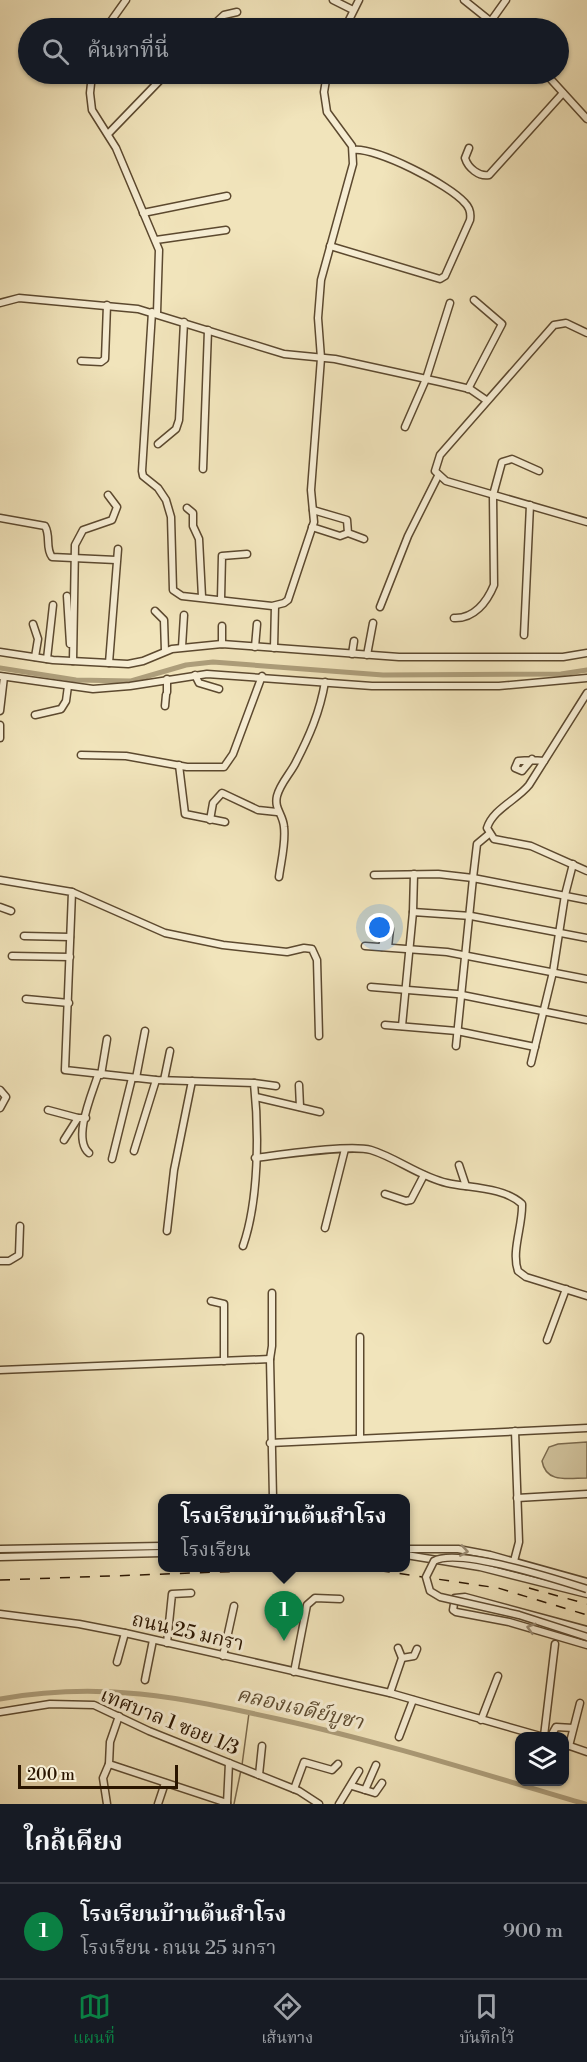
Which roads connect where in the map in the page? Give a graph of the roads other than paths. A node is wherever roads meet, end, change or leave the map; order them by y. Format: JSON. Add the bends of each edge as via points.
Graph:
{"nodes":[{"id":1,"x":126,"y":0,"type":"edge"},
{"id":2,"x":333,"y":0,"type":"edge"},
{"id":3,"x":359,"y":0,"type":"edge"},
{"id":4,"x":464,"y":0,"type":"edge"},
{"id":5,"x":506,"y":0,"type":"edge"},
{"id":6,"x":353,"y":10,"type":"junction"},
{"id":7,"x":237,"y":12,"type":"dead end"},
{"id":8,"x":113,"y":18,"type":"edge"},
{"id":9,"x":221,"y":18,"type":"edge"},
{"id":10,"x":349,"y":18,"type":"edge"},
{"id":11,"x":486,"y":18,"type":"edge"},
{"id":12,"x":492,"y":18,"type":"edge"},
{"id":13,"x":91,"y":84,"type":"edge"},
{"id":14,"x":156,"y":84,"type":"edge"},
{"id":15,"x":325,"y":84,"type":"edge"},
{"id":16,"x":555,"y":84,"type":"edge"},
{"id":17,"x":563,"y":93,"type":"junction"},
{"id":18,"x":587,"y":119,"type":"edge"},
{"id":19,"x":108,"y":134,"type":"junction"},
{"id":20,"x":469,"y":148,"type":"dead end"},
{"id":21,"x":353,"y":150,"type":"junction"},
{"id":22,"x":227,"y":196,"type":"dead end"},
{"id":23,"x":143,"y":213,"type":"junction"},
{"id":24,"x":226,"y":230,"type":"dead end"},
{"id":25,"x":156,"y":240,"type":"junction"},
{"id":26,"x":330,"y":246,"type":"junction"},
{"id":27,"x":474,"y":300,"type":"dead end"},
{"id":28,"x":0,"y":303,"type":"edge"},
{"id":29,"x":450,"y":303,"type":"dead end"},
{"id":30,"x":107,"y":305,"type":"junction"},
{"id":31,"x":154,"y":313,"type":"junction"},
{"id":32,"x":184,"y":322,"type":"junction"},
{"id":33,"x":208,"y":330,"type":"junction"},
{"id":34,"x":587,"y":333,"type":"edge"},
{"id":35,"x":321,"y":358,"type":"junction"},
{"id":36,"x":81,"y":361,"type":"dead end"},
{"id":37,"x":426,"y":379,"type":"junction"},
{"id":38,"x":468,"y":388,"type":"junction"},
{"id":39,"x":486,"y":400,"type":"junction"},
{"id":40,"x":405,"y":427,"type":"dead end"},
{"id":41,"x":158,"y":444,"type":"dead end"},
{"id":42,"x":203,"y":470,"type":"dead end"},
{"id":43,"x":539,"y":471,"type":"dead end"},
{"id":44,"x":438,"y":476,"type":"junction"},
{"id":45,"x":108,"y":495,"type":"dead end"},
{"id":46,"x":493,"y":495,"type":"junction"},
{"id":47,"x":530,"y":505,"type":"junction"},
{"id":48,"x":187,"y":508,"type":"dead end"},
{"id":49,"x":313,"y":510,"type":"junction"},
{"id":50,"x":0,"y":518,"type":"edge"},
{"id":51,"x":587,"y":522,"type":"edge"},
{"id":52,"x":312,"y":527,"type":"junction"},
{"id":53,"x":348,"y":533,"type":"junction"},
{"id":54,"x":364,"y":539,"type":"dead end"},
{"id":55,"x":118,"y":549,"type":"dead end"},
{"id":56,"x":247,"y":554,"type":"dead end"},
{"id":57,"x":75,"y":560,"type":"junction"},
{"id":58,"x":116,"y":560,"type":"junction"},
{"id":59,"x":67,"y":596,"type":"dead end"},
{"id":60,"x":202,"y":597,"type":"junction"},
{"id":61,"x":221,"y":599,"type":"junction"},
{"id":62,"x":53,"y":605,"type":"dead end"},
{"id":63,"x":275,"y":606,"type":"junction"},
{"id":64,"x":380,"y":607,"type":"dead end"},
{"id":65,"x":155,"y":611,"type":"dead end"},
{"id":66,"x":184,"y":615,"type":"dead end"},
{"id":67,"x":454,"y":618,"type":"dead end"},
{"id":68,"x":373,"y":623,"type":"dead end"},
{"id":69,"x":33,"y":624,"type":"dead end"},
{"id":70,"x":257,"y":624,"type":"dead end"},
{"id":71,"x":222,"y":626,"type":"dead end"},
{"id":72,"x":524,"y":635,"type":"dead end"},
{"id":73,"x":354,"y":641,"type":"dead end"},
{"id":74,"x":222,"y":644,"type":"junction"},
{"id":75,"x":255,"y":646,"type":"junction"},
{"id":76,"x":182,"y":647,"type":"junction"},
{"id":77,"x":274,"y":648,"type":"junction"},
{"id":78,"x":165,"y":651,"type":"junction"},
{"id":79,"x":0,"y":652,"type":"edge"},
{"id":80,"x":587,"y":653,"type":"edge"},
{"id":81,"x":352,"y":654,"type":"junction"},
{"id":82,"x":367,"y":655,"type":"junction"},
{"id":83,"x":35,"y":657,"type":"junction"},
{"id":84,"x":47,"y":659,"type":"junction"},
{"id":85,"x":74,"y":659,"type":"junction"},
{"id":86,"x":109,"y":663,"type":"junction"},
{"id":87,"x":195,"y":675,"type":"junction"},
{"id":88,"x":2,"y":676,"type":"edge"},
{"id":89,"x":261,"y":676,"type":"junction"},
{"id":90,"x":587,"y":678,"type":"edge"},
{"id":91,"x":167,"y":679,"type":"junction"},
{"id":92,"x":325,"y":682,"type":"junction"},
{"id":93,"x":68,"y":686,"type":"junction"},
{"id":94,"x":219,"y":689,"type":"dead end"},
{"id":95,"x":587,"y":693,"type":"edge"},
{"id":96,"x":165,"y":706,"type":"dead end"},
{"id":97,"x":0,"y":711,"type":"edge"},
{"id":98,"x":35,"y":715,"type":"dead end"},
{"id":99,"x":0,"y":725,"type":"edge"},
{"id":100,"x":0,"y":738,"type":"edge"},
{"id":101,"x":81,"y":755,"type":"dead end"},
{"id":102,"x":532,"y":759,"type":"dead end"},
{"id":103,"x":544,"y":761,"type":"junction"},
{"id":104,"x":179,"y":765,"type":"junction"},
{"id":105,"x":278,"y":812,"type":"junction"},
{"id":106,"x":210,"y":820,"type":"junction"},
{"id":107,"x":225,"y":822,"type":"dead end"},
{"id":108,"x":489,"y":834,"type":"junction"},
{"id":109,"x":573,"y":864,"type":"junction"},
{"id":110,"x":587,"y":871,"type":"edge"},
{"id":111,"x":414,"y":874,"type":"junction"},
{"id":112,"x":374,"y":875,"type":"dead end"},
{"id":113,"x":279,"y":877,"type":"dead end"},
{"id":114,"x":473,"y":878,"type":"junction"},
{"id":115,"x":0,"y":880,"type":"edge"},
{"id":116,"x":72,"y":892,"type":"junction"},
{"id":117,"x":565,"y":895,"type":"junction"},
{"id":118,"x":587,"y":900,"type":"edge"},
{"id":119,"x":0,"y":907,"type":"edge"},
{"id":120,"x":11,"y":911,"type":"dead end"},
{"id":121,"x":413,"y":912,"type":"junction"},
{"id":122,"x":471,"y":916,"type":"junction"},
{"id":123,"x":560,"y":933,"type":"junction"},
{"id":124,"x":24,"y":936,"type":"dead end"},
{"id":125,"x":70,"y":937,"type":"junction"},
{"id":126,"x":587,"y":938,"type":"edge"},
{"id":127,"x":365,"y":946,"type":"dead end"},
{"id":128,"x":409,"y":949,"type":"junction"},
{"id":129,"x":464,"y":954,"type":"junction"},
{"id":130,"x":12,"y":956,"type":"dead end"},
{"id":131,"x":70,"y":957,"type":"junction"},
{"id":132,"x":553,"y":972,"type":"junction"},
{"id":133,"x":587,"y":979,"type":"edge"},
{"id":134,"x":371,"y":987,"type":"dead end"},
{"id":135,"x":406,"y":989,"type":"junction"},
{"id":136,"x":460,"y":995,"type":"junction"},
{"id":137,"x":26,"y":999,"type":"dead end"},
{"id":138,"x":69,"y":1003,"type":"junction"},
{"id":139,"x":543,"y":1012,"type":"junction"},
{"id":140,"x":587,"y":1020,"type":"edge"},
{"id":141,"x":385,"y":1025,"type":"dead end"},
{"id":142,"x":402,"y":1026,"type":"junction"},
{"id":143,"x":146,"y":1030,"type":"dead end"},
{"id":144,"x":457,"y":1031,"type":"junction"},
{"id":145,"x":319,"y":1036,"type":"dead end"},
{"id":146,"x":107,"y":1039,"type":"dead end"},
{"id":147,"x":456,"y":1046,"type":"dead end"},
{"id":148,"x":535,"y":1047,"type":"junction"},
{"id":149,"x":170,"y":1051,"type":"dead end"},
{"id":150,"x":531,"y":1063,"type":"dead end"},
{"id":151,"x":99,"y":1075,"type":"junction"},
{"id":152,"x":134,"y":1078,"type":"junction"},
{"id":153,"x":156,"y":1080,"type":"junction"},
{"id":154,"x":164,"y":1080,"type":"junction"},
{"id":155,"x":192,"y":1081,"type":"junction"},
{"id":156,"x":254,"y":1083,"type":"junction"},
{"id":157,"x":299,"y":1085,"type":"dead end"},
{"id":158,"x":276,"y":1086,"type":"dead end"},
{"id":159,"x":0,"y":1090,"type":"edge"},
{"id":160,"x":256,"y":1098,"type":"junction"},
{"id":161,"x":300,"y":1107,"type":"junction"},
{"id":162,"x":0,"y":1108,"type":"edge"},
{"id":163,"x":48,"y":1110,"type":"dead end"},
{"id":164,"x":320,"y":1112,"type":"dead end"},
{"id":165,"x":78,"y":1118,"type":"junction"},
{"id":166,"x":86,"y":1118,"type":"junction"},
{"id":167,"x":64,"y":1140,"type":"dead end"},
{"id":168,"x":345,"y":1149,"type":"junction"},
{"id":169,"x":134,"y":1151,"type":"dead end"},
{"id":170,"x":89,"y":1153,"type":"dead end"},
{"id":171,"x":255,"y":1158,"type":"junction"},
{"id":172,"x":112,"y":1159,"type":"dead end"},
{"id":173,"x":459,"y":1165,"type":"dead end"},
{"id":174,"x":424,"y":1175,"type":"junction"},
{"id":175,"x":466,"y":1186,"type":"junction"},
{"id":176,"x":385,"y":1194,"type":"dead end"},
{"id":177,"x":20,"y":1226,"type":"dead end"},
{"id":178,"x":325,"y":1228,"type":"dead end"},
{"id":179,"x":167,"y":1231,"type":"dead end"},
{"id":180,"x":243,"y":1246,"type":"dead end"},
{"id":181,"x":0,"y":1261,"type":"edge"},
{"id":182,"x":566,"y":1289,"type":"junction"},
{"id":183,"x":272,"y":1293,"type":"dead end"},
{"id":184,"x":587,"y":1296,"type":"edge"},
{"id":185,"x":211,"y":1301,"type":"dead end"},
{"id":186,"x":360,"y":1337,"type":"dead end"},
{"id":187,"x":547,"y":1340,"type":"dead end"},
{"id":188,"x":270,"y":1359,"type":"junction"},
{"id":189,"x":224,"y":1361,"type":"junction"},
{"id":190,"x":0,"y":1370,"type":"edge"},
{"id":191,"x":587,"y":1428,"type":"edge"},
{"id":192,"x":515,"y":1431,"type":"junction"},
{"id":193,"x":360,"y":1438,"type":"junction"},
{"id":194,"x":270,"y":1443,"type":"junction"},
{"id":195,"x":273,"y":1494,"type":"edge"},
{"id":196,"x":587,"y":1494,"type":"edge"},
{"id":197,"x":517,"y":1498,"type":"junction"},
{"id":198,"x":158,"y":1546,"type":"edge"},
{"id":199,"x":410,"y":1549,"type":"edge"},
{"id":200,"x":0,"y":1550,"type":"edge"},
{"id":201,"x":158,"y":1553,"type":"edge"},
{"id":202,"x":410,"y":1556,"type":"edge"},
{"id":203,"x":0,"y":1557,"type":"edge"},
{"id":204,"x":514,"y":1561,"type":"junction"},
{"id":205,"x":587,"y":1582,"type":"edge"},
{"id":206,"x":587,"y":1589,"type":"edge"},
{"id":207,"x":191,"y":1593,"type":"dead end"},
{"id":208,"x":587,"y":1594,"type":"edge"},
{"id":209,"x":340,"y":1599,"type":"dead end"},
{"id":210,"x":234,"y":1606,"type":"dead end"},
{"id":211,"x":0,"y":1614,"type":"edge"},
{"id":212,"x":587,"y":1630,"type":"edge"},
{"id":213,"x":125,"y":1633,"type":"junction"},
{"id":214,"x":587,"y":1637,"type":"edge"},
{"id":215,"x":153,"y":1640,"type":"junction"},
{"id":216,"x":167,"y":1642,"type":"junction"},
{"id":217,"x":555,"y":1644,"type":"dead end"},
{"id":218,"x":587,"y":1646,"type":"edge"},
{"id":219,"x":398,"y":1648,"type":"dead end"},
{"id":220,"x":417,"y":1649,"type":"dead end"},
{"id":221,"x":223,"y":1656,"type":"junction"},
{"id":222,"x":402,"y":1658,"type":"junction"},
{"id":223,"x":117,"y":1662,"type":"dead end"},
{"id":224,"x":294,"y":1672,"type":"junction"},
{"id":225,"x":498,"y":1676,"type":"dead end"},
{"id":226,"x":146,"y":1680,"type":"dead end"},
{"id":227,"x":390,"y":1693,"type":"junction"},
{"id":228,"x":414,"y":1700,"type":"junction"},
{"id":229,"x":580,"y":1704,"type":"dead end"},
{"id":230,"x":0,"y":1712,"type":"edge"},
{"id":231,"x":119,"y":1716,"type":"junction"},
{"id":232,"x":481,"y":1720,"type":"junction"},
{"id":233,"x":573,"y":1728,"type":"junction"},
{"id":234,"x":523,"y":1732,"type":"edge"},
{"id":235,"x":545,"y":1732,"type":"edge"},
{"id":236,"x":554,"y":1732,"type":"edge"},
{"id":237,"x":399,"y":1737,"type":"dead end"},
{"id":238,"x":569,"y":1739,"type":"edge"},
{"id":239,"x":262,"y":1746,"type":"dead end"},
{"id":240,"x":569,"y":1746,"type":"edge"},
{"id":241,"x":587,"y":1752,"type":"edge"},
{"id":242,"x":109,"y":1764,"type":"junction"},
{"id":243,"x":232,"y":1764,"type":"junction"},
{"id":244,"x":339,"y":1764,"type":"dead end"},
{"id":245,"x":376,"y":1765,"type":"dead end"},
{"id":246,"x":359,"y":1771,"type":"dead end"},
{"id":247,"x":260,"y":1775,"type":"junction"},
{"id":248,"x":165,"y":1783,"type":"junction"},
{"id":249,"x":382,"y":1783,"type":"dead end"},
{"id":250,"x":352,"y":1786,"type":"junction"},
{"id":251,"x":294,"y":1789,"type":"junction"},
{"id":252,"x":365,"y":1791,"type":"junction"},
{"id":253,"x":107,"y":1804,"type":"edge"},
{"id":254,"x":158,"y":1804,"type":"edge"},
{"id":255,"x":227,"y":1804,"type":"edge"},
{"id":256,"x":319,"y":1804,"type":"edge"},
{"id":257,"x":339,"y":1804,"type":"edge"}],
"edges":[{"from":1,"to":8,"type":"street"},
{"from":2,"to":6,"type":"street"},
{"from":3,"to":6,"type":"street"},
{"from":4,"to":11,"type":"street"},
{"from":5,"to":12,"type":"street"},
{"from":6,"to":10,"type":"street"},
{"from":7,"to":9,"type":"street"},
{"from":13,"to":19,"type":"street","via":[[92,110]]},
{"from":14,"to":19,"type":"street"},
{"from":15,"to":21,"type":"street","via":[[327,112]]},
{"from":16,"to":17,"type":"street"},
{"from":17,"to":18,"type":"street"},
{"from":17,"to":20,"type":"street","via":[[489,175],[470,167],[465,158]]},
{"from":19,"to":23,"type":"street"},
{"from":21,"to":26,"type":"street","via":[[353,164]]},
{"from":21,"to":26,"type":"street","via":[[368,151],[442,186],[466,204],[470,220],[445,276],[440,279]]},
{"from":22,"to":23,"type":"street"},
{"from":23,"to":25,"type":"street"},
{"from":24,"to":25,"type":"street"},
{"from":25,"to":31,"type":"street","via":[[160,253]]},
{"from":26,"to":35,"type":"street","via":[[318,298]]},
{"from":27,"to":38,"type":"street","via":[[502,324]]},
{"from":28,"to":30,"type":"street","via":[[19,298]]},
{"from":29,"to":37,"type":"street"},
{"from":30,"to":31,"type":"street"},
{"from":30,"to":36,"type":"street","via":[[105,359]]},
{"from":31,"to":32,"type":"street"},
{"from":31,"to":60,"type":"street","via":[[142,471],[166,500],[171,517],[173,590],[182,596]]},
{"from":32,"to":33,"type":"street"},
{"from":32,"to":41,"type":"street","via":[[179,420],[176,429]]},
{"from":33,"to":35,"type":"street","via":[[284,354]]},
{"from":33,"to":42,"type":"street"},
{"from":34,"to":39,"type":"street","via":[[566,323],[555,325]]},
{"from":35,"to":37,"type":"street"},
{"from":35,"to":49,"type":"street"},
{"from":37,"to":38,"type":"street"},
{"from":37,"to":40,"type":"street"},
{"from":38,"to":39,"type":"street"},
{"from":39,"to":44,"type":"street","via":[[440,455],[435,471]]},
{"from":43,"to":46,"type":"street","via":[[515,460],[505,460]]},
{"from":44,"to":46,"type":"street"},
{"from":44,"to":64,"type":"street","via":[[408,536]]},
{"from":45,"to":57,"type":"street","via":[[117,507],[116,515],[106,524],[83,530],[75,544]]},
{"from":46,"to":47,"type":"street"},
{"from":46,"to":67,"type":"street","via":[[494,585],[472,615]]},
{"from":47,"to":51,"type":"street"},
{"from":47,"to":72,"type":"street"},
{"from":48,"to":60,"type":"street","via":[[193,513],[199,539]]},
{"from":49,"to":52,"type":"street"},
{"from":49,"to":53,"type":"street","via":[[347,520]]},
{"from":50,"to":57,"type":"street","via":[[41,524],[49,535],[52,557]]},
{"from":52,"to":53,"type":"street","via":[[340,536]]},
{"from":52,"to":63,"type":"street","via":[[288,600]]},
{"from":53,"to":54,"type":"street"},
{"from":55,"to":58,"type":"street"},
{"from":56,"to":61,"type":"street","via":[[222,556]]},
{"from":57,"to":58,"type":"street"},
{"from":57,"to":85,"type":"street"},
{"from":58,"to":86,"type":"street"},
{"from":59,"to":85,"type":"street"},
{"from":60,"to":61,"type":"street"},
{"from":61,"to":63,"type":"street"},
{"from":62,"to":84,"type":"street"},
{"from":63,"to":77,"type":"street"},
{"from":65,"to":78,"type":"street","via":[[164,620]]},
{"from":66,"to":76,"type":"street"},
{"from":68,"to":82,"type":"street"},
{"from":69,"to":83,"type":"street","via":[[38,639]]},
{"from":70,"to":75,"type":"street"},
{"from":71,"to":74,"type":"street"},
{"from":73,"to":81,"type":"street"},
{"from":74,"to":75,"type":"street"},
{"from":74,"to":76,"type":"street"},
{"from":75,"to":77,"type":"street"},
{"from":76,"to":78,"type":"street"},
{"from":77,"to":81,"type":"street"},
{"from":78,"to":86,"type":"street","via":[[143,661]]},
{"from":79,"to":83,"type":"street"},
{"from":80,"to":82,"type":"street","via":[[474,658]]},
{"from":81,"to":82,"type":"street"},
{"from":83,"to":84,"type":"street"},
{"from":84,"to":85,"type":"street"},
{"from":85,"to":86,"type":"street"},
{"from":87,"to":89,"type":"street"},
{"from":87,"to":91,"type":"street"},
{"from":87,"to":94,"type":"street","via":[[199,683]]},
{"from":88,"to":93,"type":"street"},
{"from":88,"to":97,"type":"street"},
{"from":89,"to":92,"type":"street"},
{"from":89,"to":104,"type":"street","via":[[228,763],[218,769]]},
{"from":90,"to":92,"type":"street","via":[[499,686]]},
{"from":91,"to":93,"type":"street","via":[[103,688]]},
{"from":91,"to":96,"type":"street"},
{"from":92,"to":105,"type":"street","via":[[310,737],[280,787]]},
{"from":93,"to":98,"type":"street","via":[[61,709]]},
{"from":95,"to":103,"type":"street"},
{"from":99,"to":100,"type":"street"},
{"from":101,"to":104,"type":"street","via":[[126,756]]},
{"from":102,"to":103,"type":"street"},
{"from":103,"to":108,"type":"street","via":[[520,796],[489,820]]},
{"from":104,"to":106,"type":"street","via":[[184,814]]},
{"from":105,"to":106,"type":"street","via":[[258,810],[222,793],[213,803]]},
{"from":105,"to":113,"type":"street","via":[[284,833]]},
{"from":106,"to":107,"type":"street"},
{"from":108,"to":109,"type":"street"},
{"from":108,"to":114,"type":"street","via":[[477,844]]},
{"from":109,"to":110,"type":"street"},
{"from":109,"to":117,"type":"street"},
{"from":111,"to":112,"type":"street"},
{"from":111,"to":114,"type":"street"},
{"from":111,"to":121,"type":"street"},
{"from":114,"to":117,"type":"street"},
{"from":114,"to":122,"type":"street"},
{"from":115,"to":116,"type":"street"},
{"from":116,"to":125,"type":"street"},
{"from":116,"to":145,"type":"street","via":[[165,933],[286,952],[312,949],[317,960]]},
{"from":117,"to":118,"type":"street"},
{"from":117,"to":123,"type":"street"},
{"from":119,"to":120,"type":"street"},
{"from":121,"to":122,"type":"street"},
{"from":121,"to":128,"type":"street"},
{"from":122,"to":123,"type":"street"},
{"from":122,"to":129,"type":"street"},
{"from":123,"to":126,"type":"street"},
{"from":123,"to":132,"type":"street"},
{"from":124,"to":125,"type":"street"},
{"from":125,"to":131,"type":"street"},
{"from":127,"to":128,"type":"street"},
{"from":128,"to":129,"type":"street"},
{"from":128,"to":135,"type":"street"},
{"from":129,"to":132,"type":"street"},
{"from":129,"to":136,"type":"street"},
{"from":130,"to":131,"type":"street"},
{"from":131,"to":138,"type":"street"},
{"from":132,"to":133,"type":"street"},
{"from":132,"to":139,"type":"street"},
{"from":134,"to":135,"type":"street"},
{"from":135,"to":136,"type":"street"},
{"from":135,"to":142,"type":"street"},
{"from":136,"to":139,"type":"street"},
{"from":136,"to":144,"type":"street"},
{"from":137,"to":138,"type":"street"},
{"from":138,"to":151,"type":"street","via":[[65,1070]]},
{"from":139,"to":140,"type":"street"},
{"from":139,"to":148,"type":"street"},
{"from":141,"to":142,"type":"street"},
{"from":142,"to":144,"type":"street"},
{"from":143,"to":152,"type":"street"},
{"from":144,"to":147,"type":"street"},
{"from":144,"to":148,"type":"street"},
{"from":146,"to":151,"type":"street"},
{"from":148,"to":150,"type":"street"},
{"from":149,"to":154,"type":"street"},
{"from":151,"to":152,"type":"street"},
{"from":151,"to":166,"type":"street"},
{"from":152,"to":153,"type":"street"},
{"from":152,"to":172,"type":"street"},
{"from":153,"to":154,"type":"street"},
{"from":153,"to":169,"type":"street"},
{"from":154,"to":155,"type":"street"},
{"from":155,"to":156,"type":"street"},
{"from":155,"to":179,"type":"street","via":[[174,1170]]},
{"from":156,"to":158,"type":"street"},
{"from":156,"to":160,"type":"street"},
{"from":157,"to":161,"type":"street"},
{"from":159,"to":162,"type":"street","via":[[6,1097]]},
{"from":160,"to":161,"type":"street"},
{"from":160,"to":171,"type":"street"},
{"from":161,"to":164,"type":"street"},
{"from":163,"to":165,"type":"street"},
{"from":165,"to":166,"type":"street"},
{"from":165,"to":167,"type":"street"},
{"from":166,"to":170,"type":"street","via":[[81,1138]]},
{"from":168,"to":171,"type":"street"},
{"from":168,"to":174,"type":"street","via":[[368,1149]]},
{"from":168,"to":178,"type":"street"},
{"from":171,"to":180,"type":"street","via":[[251,1221]]},
{"from":173,"to":175,"type":"street"},
{"from":174,"to":175,"type":"street"},
{"from":174,"to":176,"type":"street","via":[[411,1200]]},
{"from":175,"to":182,"type":"street","via":[[520,1201],[518,1271]]},
{"from":177,"to":181,"type":"street","via":[[19,1255]]},
{"from":182,"to":184,"type":"street"},
{"from":182,"to":187,"type":"street"},
{"from":183,"to":188,"type":"street"},
{"from":185,"to":189,"type":"street","via":[[224,1304]]},
{"from":186,"to":193,"type":"street"},
{"from":188,"to":189,"type":"street"},
{"from":188,"to":194,"type":"street"},
{"from":189,"to":190,"type":"street"},
{"from":191,"to":192,"type":"street"},
{"from":192,"to":193,"type":"street"},
{"from":192,"to":197,"type":"street"},
{"from":193,"to":194,"type":"street"},
{"from":194,"to":195,"type":"street"},
{"from":196,"to":197,"type":"street"},
{"from":197,"to":204,"type":"street","via":[[519,1542]]},
{"from":198,"to":200,"type":"street"},
{"from":199,"to":204,"type":"street","one_way":true,"via":[[458,1549]]},
{"from":201,"to":203,"type":"street"},
{"from":202,"to":208,"type":"street","via":[[480,1567]]},
{"from":204,"to":205,"type":"street"},
{"from":206,"to":214,"type":"street","bridge":true,"via":[[525,1570],[448,1557],[434,1561],[426,1578],[430,1591],[440,1597],[519,1615]]},
{"from":207,"to":216,"type":"street","via":[[172,1594]]},
{"from":209,"to":224,"type":"street","via":[[315,1598],[307,1605]]},
{"from":210,"to":221,"type":"street"},
{"from":211,"to":213,"type":"street","name":"ถนน 25 มกรา"},
{"from":218,"to":212,"type":"street","one_way":true,"via":[[509,1622],[456,1612],[453,1601],[460,1596],[476,1599]]},
{"from":213,"to":215,"type":"street","name":"ถนน 25 มกรา"},
{"from":213,"to":223,"type":"street"},
{"from":215,"to":216,"type":"street","name":"ถนน 25 มกรา"},
{"from":215,"to":226,"type":"street"},
{"from":216,"to":221,"type":"street","name":"ถนน 25 มกรา"},
{"from":217,"to":235,"type":"street"},
{"from":219,"to":222,"type":"street"},
{"from":220,"to":222,"type":"street","via":[[414,1656]]},
{"from":221,"to":224,"type":"street","name":"ถนน 25 มกรา"},
{"from":222,"to":227,"type":"street"},
{"from":224,"to":227,"type":"street","name":"ถนน 25 มกรา"},
{"from":225,"to":232,"type":"street"},
{"from":227,"to":228,"type":"street","name":"ถนน 25 มกรา"},
{"from":228,"to":232,"type":"street","name":"ถนน 25 มกรา"},
{"from":228,"to":237,"type":"street"},
{"from":229,"to":233,"type":"street"},
{"from":230,"to":231,"type":"street","name":"เทศบาล 1 ซอย 1/3","via":[[71,1703],[94,1705]]},
{"from":231,"to":242,"type":"street","via":[[110,1742]]},
{"from":231,"to":243,"type":"street","name":"เทศบาล 1 ซอย 1/3"},
{"from":232,"to":234,"type":"street","name":"ถนน 25 มกรา"},
{"from":233,"to":236,"type":"street","via":[[556,1727]]},
{"from":233,"to":238,"type":"street"},
{"from":239,"to":247,"type":"street"},
{"from":240,"to":241,"type":"street"},
{"from":242,"to":248,"type":"street"},
{"from":242,"to":253,"type":"street","via":[[103,1778]]},
{"from":243,"to":247,"type":"street","name":"เทศบาล 1 ซอย 1/3"},
{"from":243,"to":255,"type":"street"},
{"from":244,"to":251,"type":"street","via":[[332,1770],[304,1762]]},
{"from":245,"to":252,"type":"street"},
{"from":246,"to":250,"type":"street"},
{"from":247,"to":251,"type":"street","name":"เทศบาล 1 ซอย 1/3"},
{"from":248,"to":254,"type":"street"},
{"from":248,"to":255,"type":"street"},
{"from":249,"to":252,"type":"street","via":[[375,1793]]},
{"from":250,"to":252,"type":"street"},
{"from":250,"to":257,"type":"street"},
{"from":251,"to":256,"type":"street","name":"เทศบาล 1 ซอย 1/3"}]}
